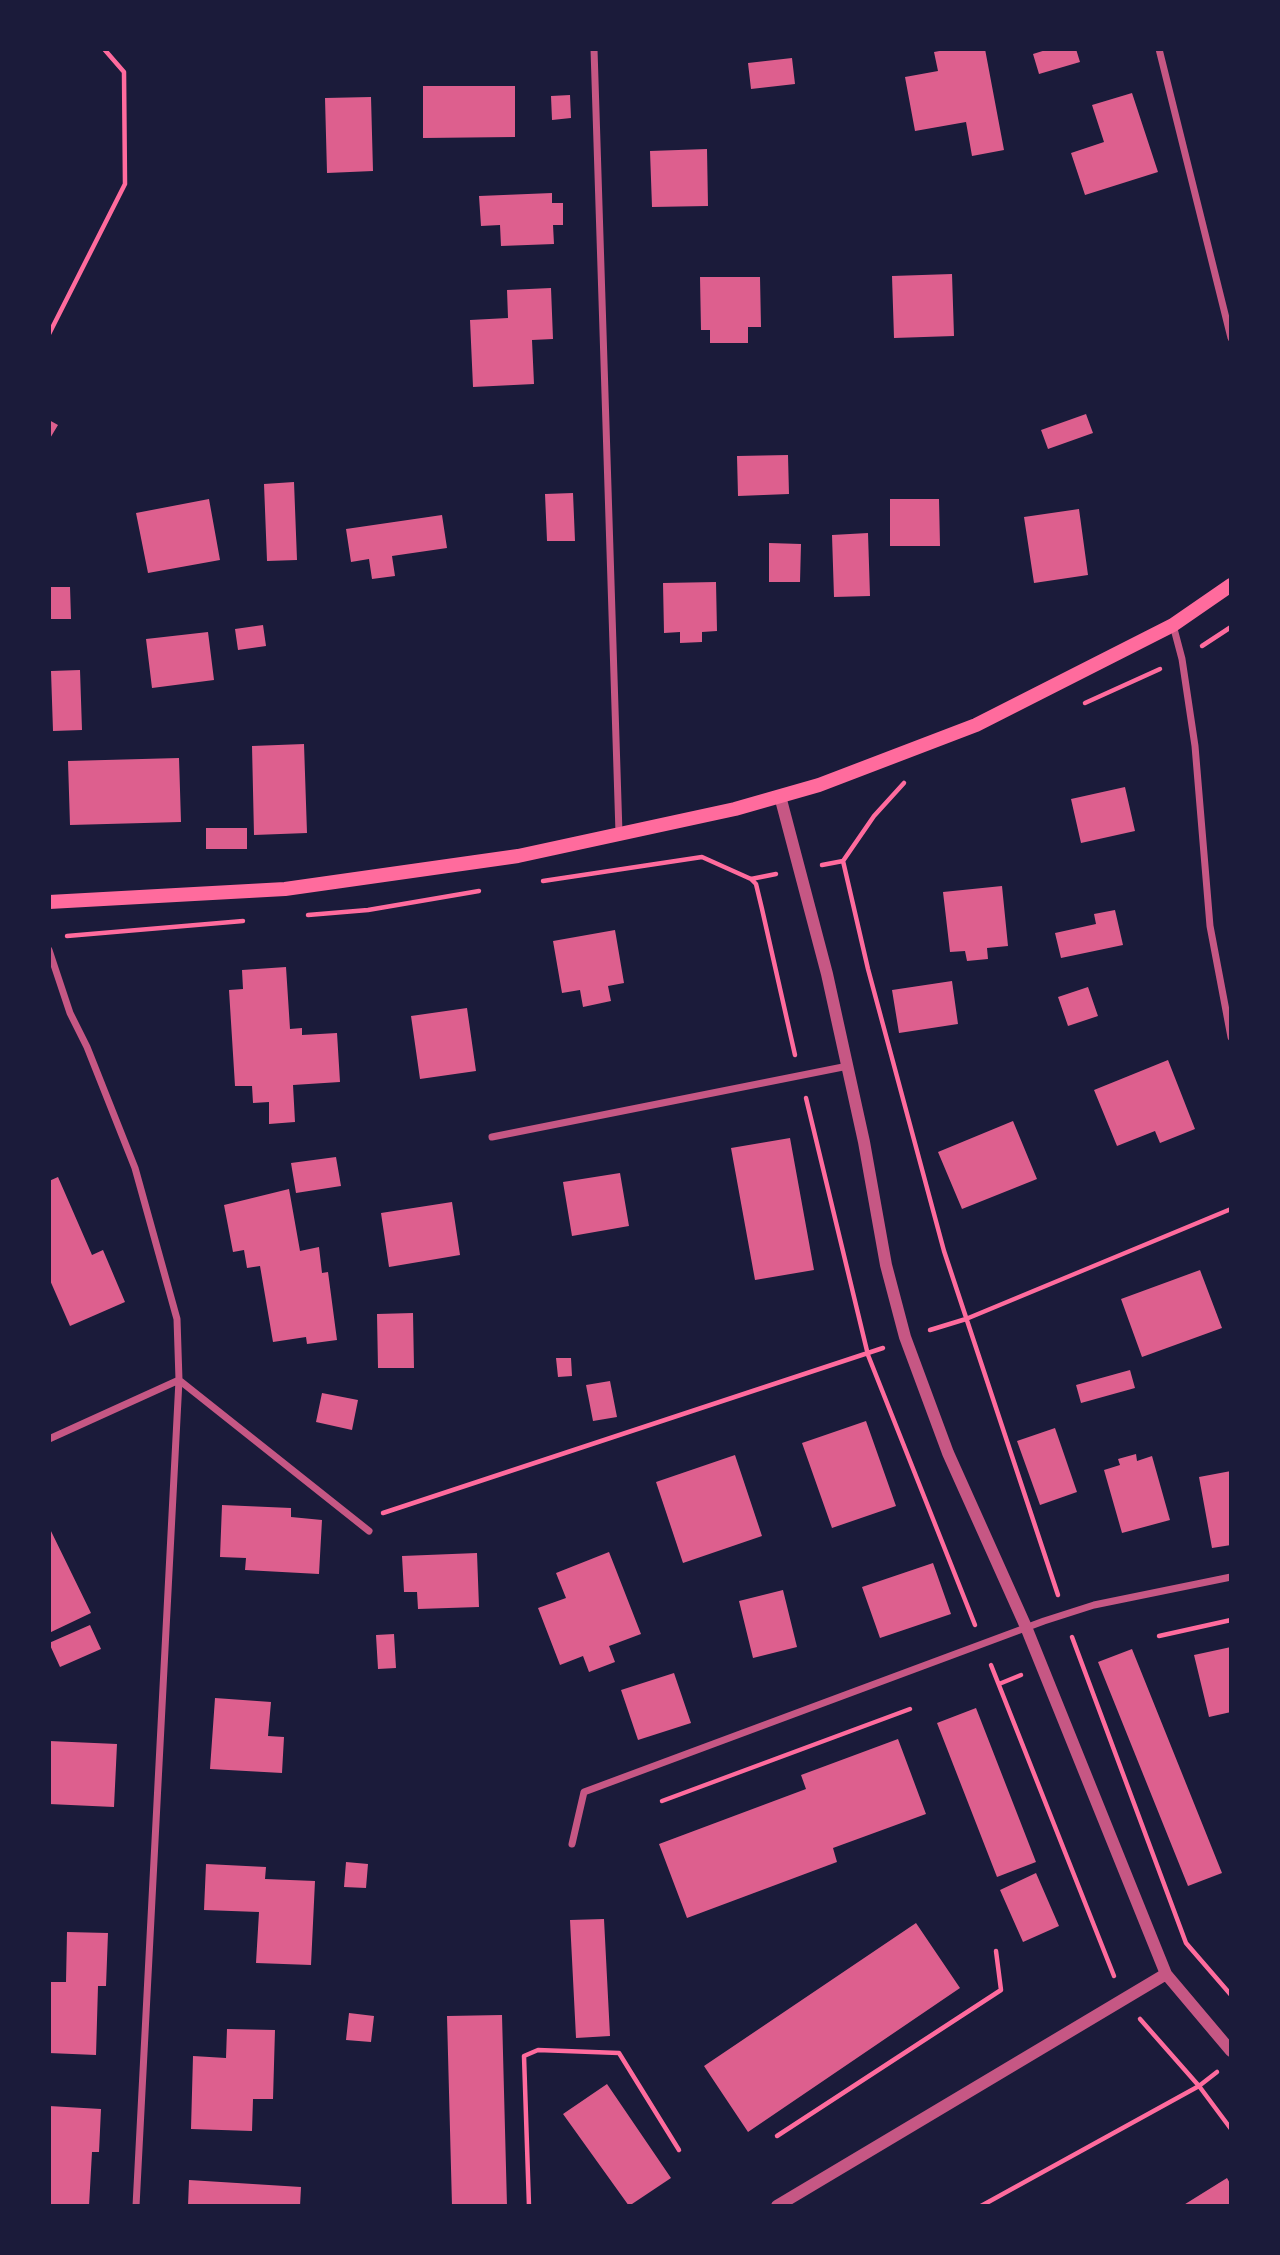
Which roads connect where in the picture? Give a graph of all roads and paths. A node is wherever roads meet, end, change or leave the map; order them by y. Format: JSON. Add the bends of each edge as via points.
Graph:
{"nodes":[{"id":1,"x":104,"y":49,"type":"edge"},
{"id":2,"x":594,"y":49,"type":"edge"},
{"id":3,"x":1159,"y":49,"type":"edge"},
{"id":4,"x":49,"y":334,"type":"edge"},
{"id":5,"x":1231,"y":338,"type":"edge"},
{"id":6,"x":1231,"y":585,"type":"edge"},
{"id":7,"x":1173,"y":625,"type":"junction"},
{"id":8,"x":780,"y":796,"type":"junction"},
{"id":9,"x":619,"y":834,"type":"junction"},
{"id":10,"x":843,"y":861,"type":"dead end"},
{"id":11,"x":49,"y":902,"type":"edge"},
{"id":12,"x":49,"y":950,"type":"edge"},
{"id":13,"x":1231,"y":1037,"type":"edge"},
{"id":14,"x":848,"y":1066,"type":"junction"},
{"id":15,"x":492,"y":1137,"type":"dead end"},
{"id":16,"x":1231,"y":1209,"type":"edge"},
{"id":17,"x":966,"y":1319,"type":"junction"},
{"id":18,"x":905,"y":1337,"type":"junction"},
{"id":19,"x":179,"y":1380,"type":"junction"},
{"id":20,"x":49,"y":1439,"type":"edge"},
{"id":21,"x":357,"y":1521,"type":"junction"},
{"id":22,"x":369,"y":1531,"type":"dead end"},
{"id":23,"x":1231,"y":1577,"type":"edge"},
{"id":24,"x":1064,"y":1615,"type":"junction"},
{"id":25,"x":1231,"y":1620,"type":"edge"},
{"id":26,"x":1026,"y":1627,"type":"junction"},
{"id":27,"x":1159,"y":1636,"type":"dead end"},
{"id":28,"x":910,"y":1709,"type":"dead end"},
{"id":29,"x":662,"y":1801,"type":"dead end"},
{"id":30,"x":572,"y":1844,"type":"dead end"},
{"id":31,"x":996,"y":1951,"type":"dead end"},
{"id":32,"x":1166,"y":1974,"type":"junction"},
{"id":33,"x":1231,"y":1995,"type":"edge"},
{"id":34,"x":1231,"y":2051,"type":"edge"},
{"id":35,"x":1220,"y":2069,"type":"dead end"},
{"id":36,"x":1199,"y":2086,"type":"junction"},
{"id":37,"x":1231,"y":2129,"type":"edge"},
{"id":38,"x":777,"y":2136,"type":"dead end"},
{"id":39,"x":680,"y":2150,"type":"dead end"},
{"id":40,"x":136,"y":2206,"type":"edge"},
{"id":41,"x":529,"y":2206,"type":"edge"},
{"id":42,"x":777,"y":2206,"type":"edge"},
{"id":43,"x":981,"y":2206,"type":"edge"}],
"edges":[{"from":1,"to":4,"type":"path","via":[[124,72],[125,184]]},
{"from":2,"to":9,"type":"street"},
{"from":3,"to":5,"type":"street"},
{"from":6,"to":7,"type":"main road"},
{"from":7,"to":8,"type":"main road","via":[[976,725]]},
{"from":7,"to":13,"type":"street","via":[[1195,746],[1210,926]]},
{"from":8,"to":9,"type":"main road"},
{"from":8,"to":14,"type":"street"},
{"from":9,"to":11,"type":"main road","via":[[518,856],[285,889]]},
{"from":10,"to":17,"type":"path","via":[[871,982]]},
{"from":12,"to":19,"type":"street","via":[[70,1013],[135,1168],[177,1319]]},
{"from":14,"to":15,"type":"street"},
{"from":14,"to":18,"type":"street","via":[[886,1265]]},
{"from":16,"to":17,"type":"path"},
{"from":17,"to":18,"type":"path"},
{"from":17,"to":24,"type":"path"},
{"from":18,"to":21,"type":"path","via":[[868,1355]]},
{"from":18,"to":26,"type":"street","via":[[948,1453]]},
{"from":19,"to":20,"type":"street"},
{"from":19,"to":21,"type":"street"},
{"from":19,"to":40,"type":"street"},
{"from":21,"to":22,"type":"street"},
{"from":23,"to":24,"type":"street"},
{"from":24,"to":26,"type":"street"},
{"from":24,"to":33,"type":"path","via":[[1186,1943]]},
{"from":25,"to":27,"type":"path"},
{"from":26,"to":30,"type":"street","via":[[584,1792]]},
{"from":26,"to":32,"type":"street"},
{"from":28,"to":29,"type":"path"},
{"from":31,"to":38,"type":"path","via":[[1001,1990]]},
{"from":32,"to":34,"type":"street"},
{"from":32,"to":42,"type":"street"},
{"from":35,"to":36,"type":"path"},
{"from":36,"to":37,"type":"path"},
{"from":36,"to":43,"type":"path"},
{"from":39,"to":41,"type":"path","via":[[619,2053],[538,2050],[524,2056]]}]}
